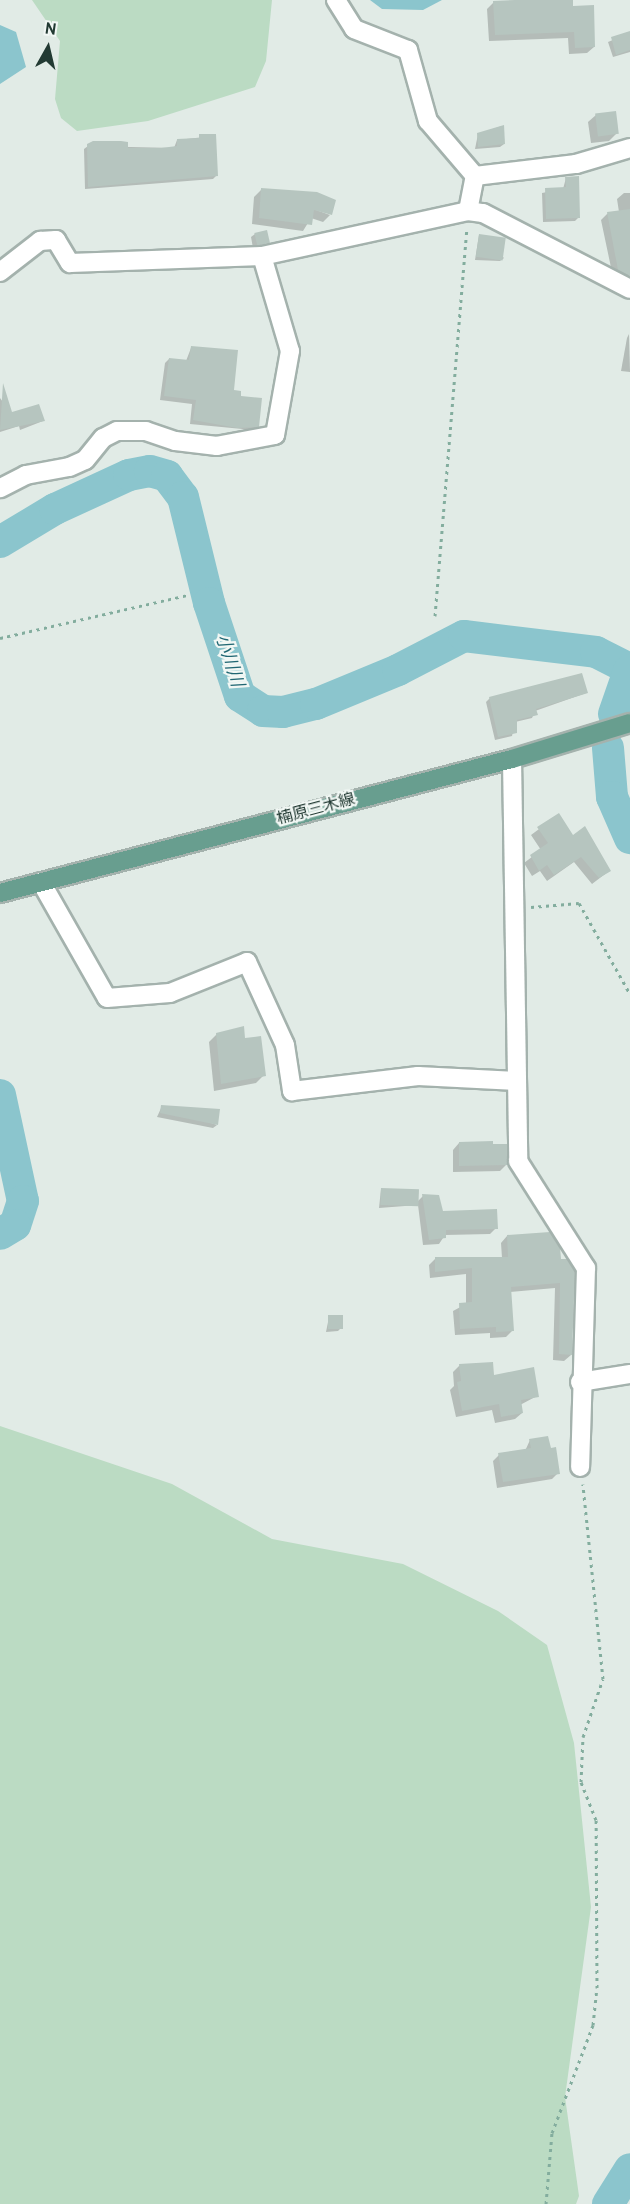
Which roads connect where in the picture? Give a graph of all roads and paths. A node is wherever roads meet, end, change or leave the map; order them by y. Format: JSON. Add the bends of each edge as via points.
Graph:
{"nodes":[{"id":1,"x":336,"y":0,"type":"edge"},
{"id":2,"x":630,"y":148,"type":"edge"},
{"id":3,"x":475,"y":176,"type":"junction"},
{"id":4,"x":468,"y":211,"type":"junction"},
{"id":5,"x":262,"y":256,"type":"junction"},
{"id":6,"x":0,"y":272,"type":"edge"},
{"id":7,"x":630,"y":290,"type":"edge"},
{"id":8,"x":0,"y":488,"type":"edge"},
{"id":9,"x":188,"y":595,"type":"dead end"},
{"id":10,"x":435,"y":616,"type":"dead end"},
{"id":11,"x":0,"y":638,"type":"edge"},
{"id":12,"x":630,"y":723,"type":"edge"},
{"id":13,"x":512,"y":759,"type":"junction"},
{"id":14,"x":41,"y":882,"type":"junction"},
{"id":15,"x":0,"y":893,"type":"edge"},
{"id":16,"x":517,"y":908,"type":"junction"},
{"id":17,"x":630,"y":994,"type":"edge"},
{"id":18,"x":517,"y":1081,"type":"junction"},
{"id":19,"x":630,"y":1374,"type":"edge"},
{"id":20,"x":580,"y":1382,"type":"junction"},
{"id":21,"x":580,"y":1467,"type":"joint"},
{"id":22,"x":546,"y":2204,"type":"edge"}],
"edges":[{"from":1,"to":3,"type":"street","via":[[354,29],[408,50],[428,121]]},
{"from":2,"to":3,"type":"street","via":[[576,164]]},
{"from":3,"to":4,"type":"street"},
{"from":4,"to":5,"type":"street"},
{"from":4,"to":7,"type":"street","via":[[483,213]]},
{"from":4,"to":10,"type":"path"},
{"from":5,"to":6,"type":"street","via":[[70,263],[56,240],[40,241]]},
{"from":5,"to":8,"type":"street","via":[[290,351],[275,435],[217,446],[175,441],[146,431],[117,431],[103,438],[77,464],[26,475]]},
{"from":9,"to":11,"type":"path"},
{"from":12,"to":13,"type":"main road","name":"楠原三木線"},
{"from":13,"to":14,"type":"main road","name":"楠原三木線"},
{"from":13,"to":16,"type":"street"},
{"from":14,"to":15,"type":"main road","name":"楠原三木線"},
{"from":14,"to":18,"type":"street","via":[[107,998],[170,993],[247,962],[285,1045],[292,1091],[418,1076]]},
{"from":16,"to":17,"type":"path","via":[[579,903]]},
{"from":16,"to":18,"type":"street"},
{"from":18,"to":20,"type":"street","via":[[518,1161],[586,1268]]},
{"from":19,"to":20,"type":"street"},
{"from":20,"to":21,"type":"street"},
{"from":21,"to":22,"type":"path","via":[[590,1527],[603,1679],[582,1737],[580,1782],[596,1820],[597,1988],[593,2025],[552,2133]]}]}
